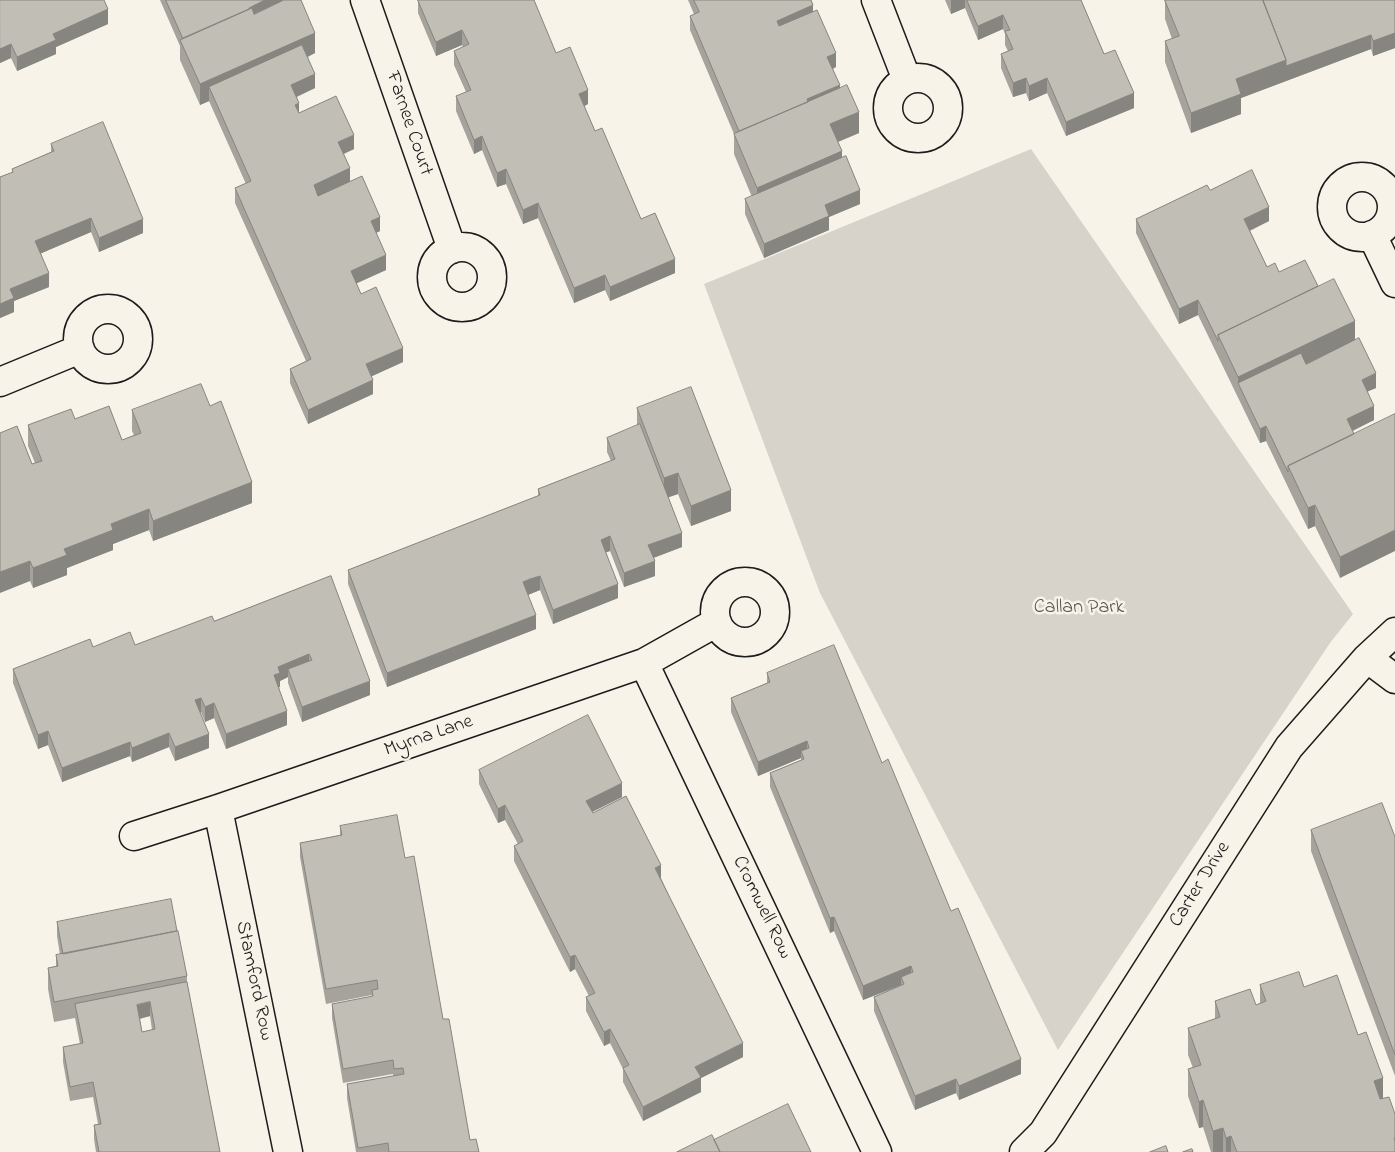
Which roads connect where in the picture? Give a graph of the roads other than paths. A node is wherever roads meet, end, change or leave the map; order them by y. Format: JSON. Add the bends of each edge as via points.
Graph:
{"nodes":[{"id":1,"x":365,"y":0,"type":"edge"},
{"id":2,"x":876,"y":0,"type":"edge"},
{"id":3,"x":907,"y":80,"type":"dead end"},
{"id":4,"x":1372,"y":235,"type":"dead end"},
{"id":5,"x":452,"y":249,"type":"dead end"},
{"id":6,"x":1395,"y":283,"type":"edge"},
{"id":7,"x":80,"y":349,"type":"dead end"},
{"id":8,"x":0,"y":382,"type":"edge"},
{"id":9,"x":717,"y":622,"type":"dead end"},
{"id":10,"x":1395,"y":632,"type":"edge"},
{"id":11,"x":1367,"y":658,"type":"junction"},
{"id":12,"x":644,"y":663,"type":"junction"},
{"id":13,"x":1395,"y":679,"type":"edge"},
{"id":14,"x":218,"y":809,"type":"junction"},
{"id":15,"x":134,"y":836,"type":"dead end"},
{"id":16,"x":288,"y":1152,"type":"edge"},
{"id":17,"x":877,"y":1152,"type":"edge"},
{"id":18,"x":1024,"y":1152,"type":"edge"}],
"edges":[{"from":1,"to":5,"type":"street","name":"Farnee Court"},
{"from":2,"to":3,"type":"street"},
{"from":4,"to":6,"type":"street"},
{"from":7,"to":8,"type":"street"},
{"from":9,"to":12,"type":"street","name":"Myrna Lane"},
{"from":10,"to":11,"type":"street","name":"Carter Drive"},
{"from":11,"to":13,"type":"street"},
{"from":11,"to":18,"type":"street","name":"Carter Drive","via":[[1289,747],[1043,1134]]},
{"from":12,"to":14,"type":"street","name":"Myrna Lane"},
{"from":12,"to":17,"type":"street","name":"Cromwell Row"},
{"from":14,"to":15,"type":"street","name":"Myrna Lane"},
{"from":14,"to":16,"type":"street","name":"Stamford Row"}]}
